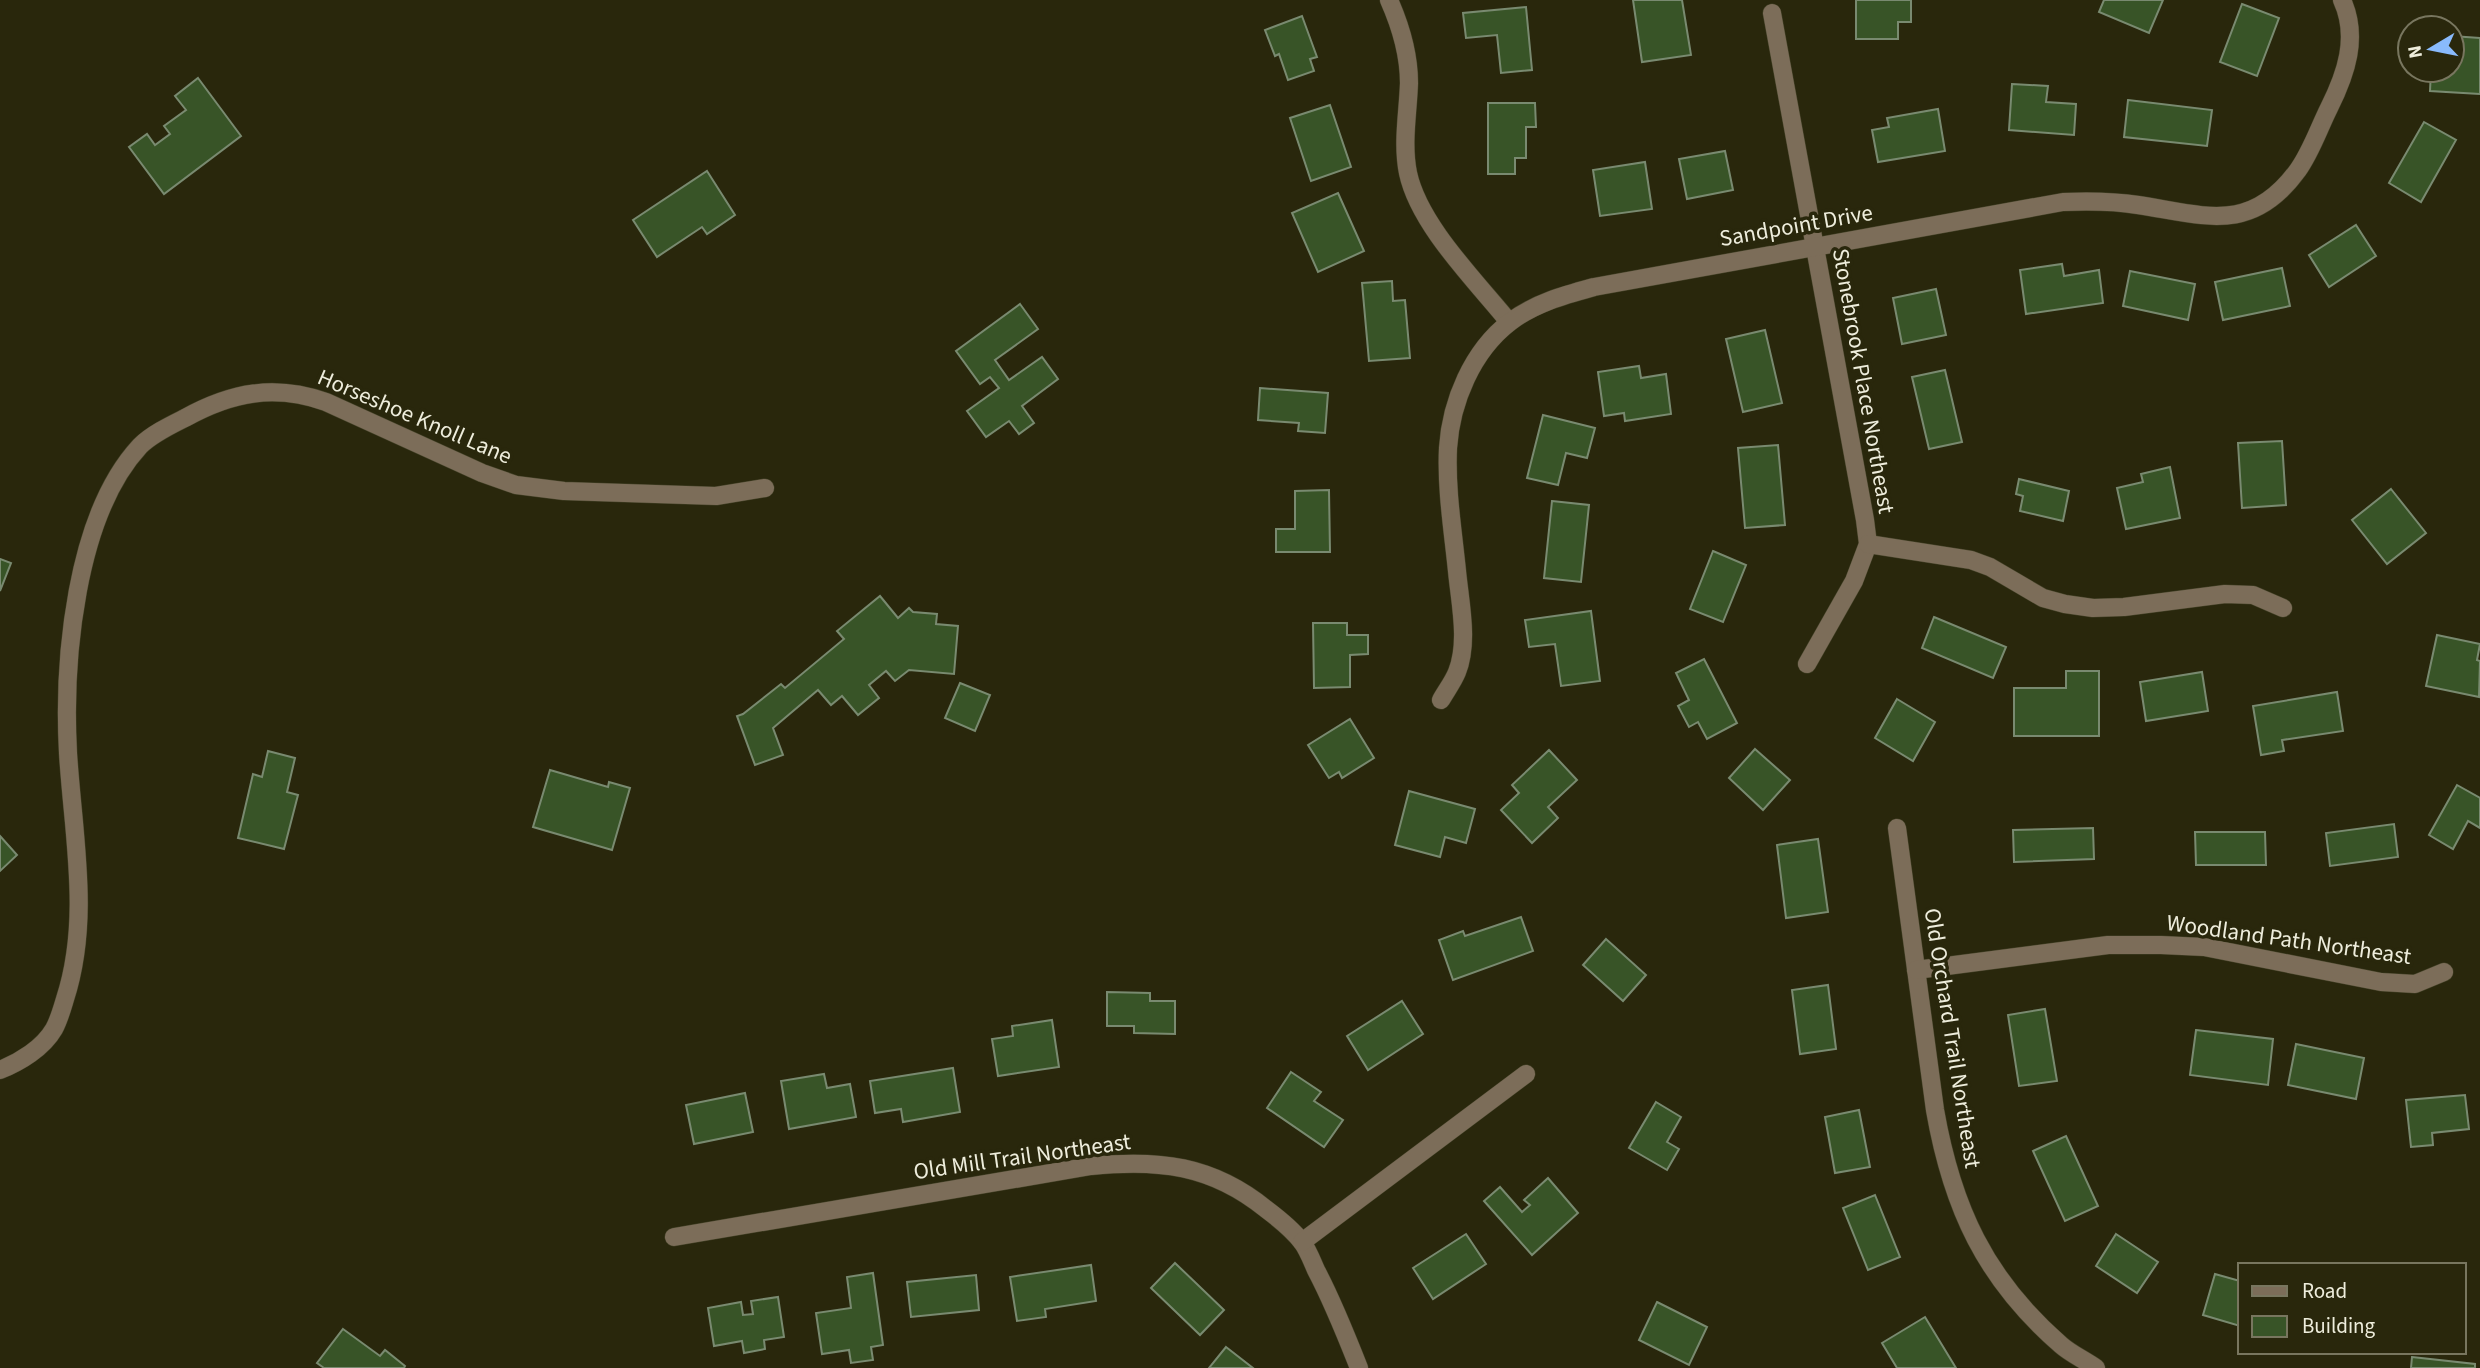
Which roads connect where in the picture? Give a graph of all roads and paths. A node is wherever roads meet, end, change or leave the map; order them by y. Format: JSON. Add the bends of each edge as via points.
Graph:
{"nodes":[{"id":1,"x":1390,"y":0,"type":"edge"},
{"id":2,"x":2342,"y":0,"type":"edge"},
{"id":3,"x":1772,"y":13,"type":"dead end"},
{"id":4,"x":1814,"y":247,"type":"junction"},
{"id":5,"x":1509,"y":322,"type":"junction"},
{"id":6,"x":765,"y":488,"type":"dead end"},
{"id":7,"x":1867,"y":544,"type":"junction"},
{"id":8,"x":2283,"y":608,"type":"dead end"},
{"id":9,"x":1807,"y":664,"type":"dead end"},
{"id":10,"x":1441,"y":700,"type":"dead end"},
{"id":11,"x":1897,"y":828,"type":"dead end"},
{"id":12,"x":1916,"y":970,"type":"junction"},
{"id":13,"x":2444,"y":972,"type":"dead end"},
{"id":14,"x":0,"y":1070,"type":"edge"},
{"id":15,"x":1526,"y":1074,"type":"dead end"},
{"id":16,"x":674,"y":1237,"type":"dead end"},
{"id":17,"x":1302,"y":1242,"type":"junction"},
{"id":18,"x":1359,"y":1368,"type":"edge"},
{"id":19,"x":2096,"y":1368,"type":"edge"}],
"edges":[{"from":1,"to":5,"type":"street","via":[[1408,60],[1405,151],[1412,190],[1438,234]]},
{"from":2,"to":4,"type":"street","name":"Sandpoint Drive","via":[[2351,44],[2337,92],[2300,169],[2272,198],[2253,208],[2214,218],[2106,201],[2063,202]]},
{"from":3,"to":4,"type":"street","name":"Stonebrook Place Northeast"},
{"from":4,"to":5,"type":"street","name":"Sandpoint Drive","via":[[1594,287],[1537,306]]},
{"from":4,"to":7,"type":"street","name":"Stonebrook Place Northeast"},
{"from":5,"to":10,"type":"street","name":"Sandpoint Drive","via":[[1472,367],[1452,417],[1448,479],[1463,640],[1458,671]]},
{"from":6,"to":14,"type":"street","name":"Horseshoe Knoll Lane","via":[[716,496],[516,485],[326,402],[277,391],[211,404],[142,444],[104,503],[78,591],[68,699],[79,917],[72,976],[53,1029],[38,1048]]},
{"from":7,"to":8,"type":"street","via":[[1971,560],[2065,604],[2124,607],[2225,594],[2253,595]]},
{"from":7,"to":9,"type":"street","name":"Stonebrook Place Northeast","via":[[1854,581]]},
{"from":11,"to":12,"type":"street","name":"Old Orchard Trail Northeast"},
{"from":12,"to":13,"type":"street","name":"Woodland Path Northeast","via":[[2108,945],[2161,945],[2204,947],[2381,982],[2416,984]]},
{"from":12,"to":19,"type":"street","name":"Old Orchard Trail Northeast","via":[[1935,1111],[1956,1200],[1992,1268],[2025,1309],[2062,1346]]},
{"from":15,"to":17,"type":"street"},
{"from":16,"to":17,"type":"street","name":"Old Mill Trail Northeast","via":[[1126,1162],[1164,1164],[1227,1182],[1252,1197]]},
{"from":17,"to":18,"type":"street","name":"Old Mill Trail Northeast"}]}
